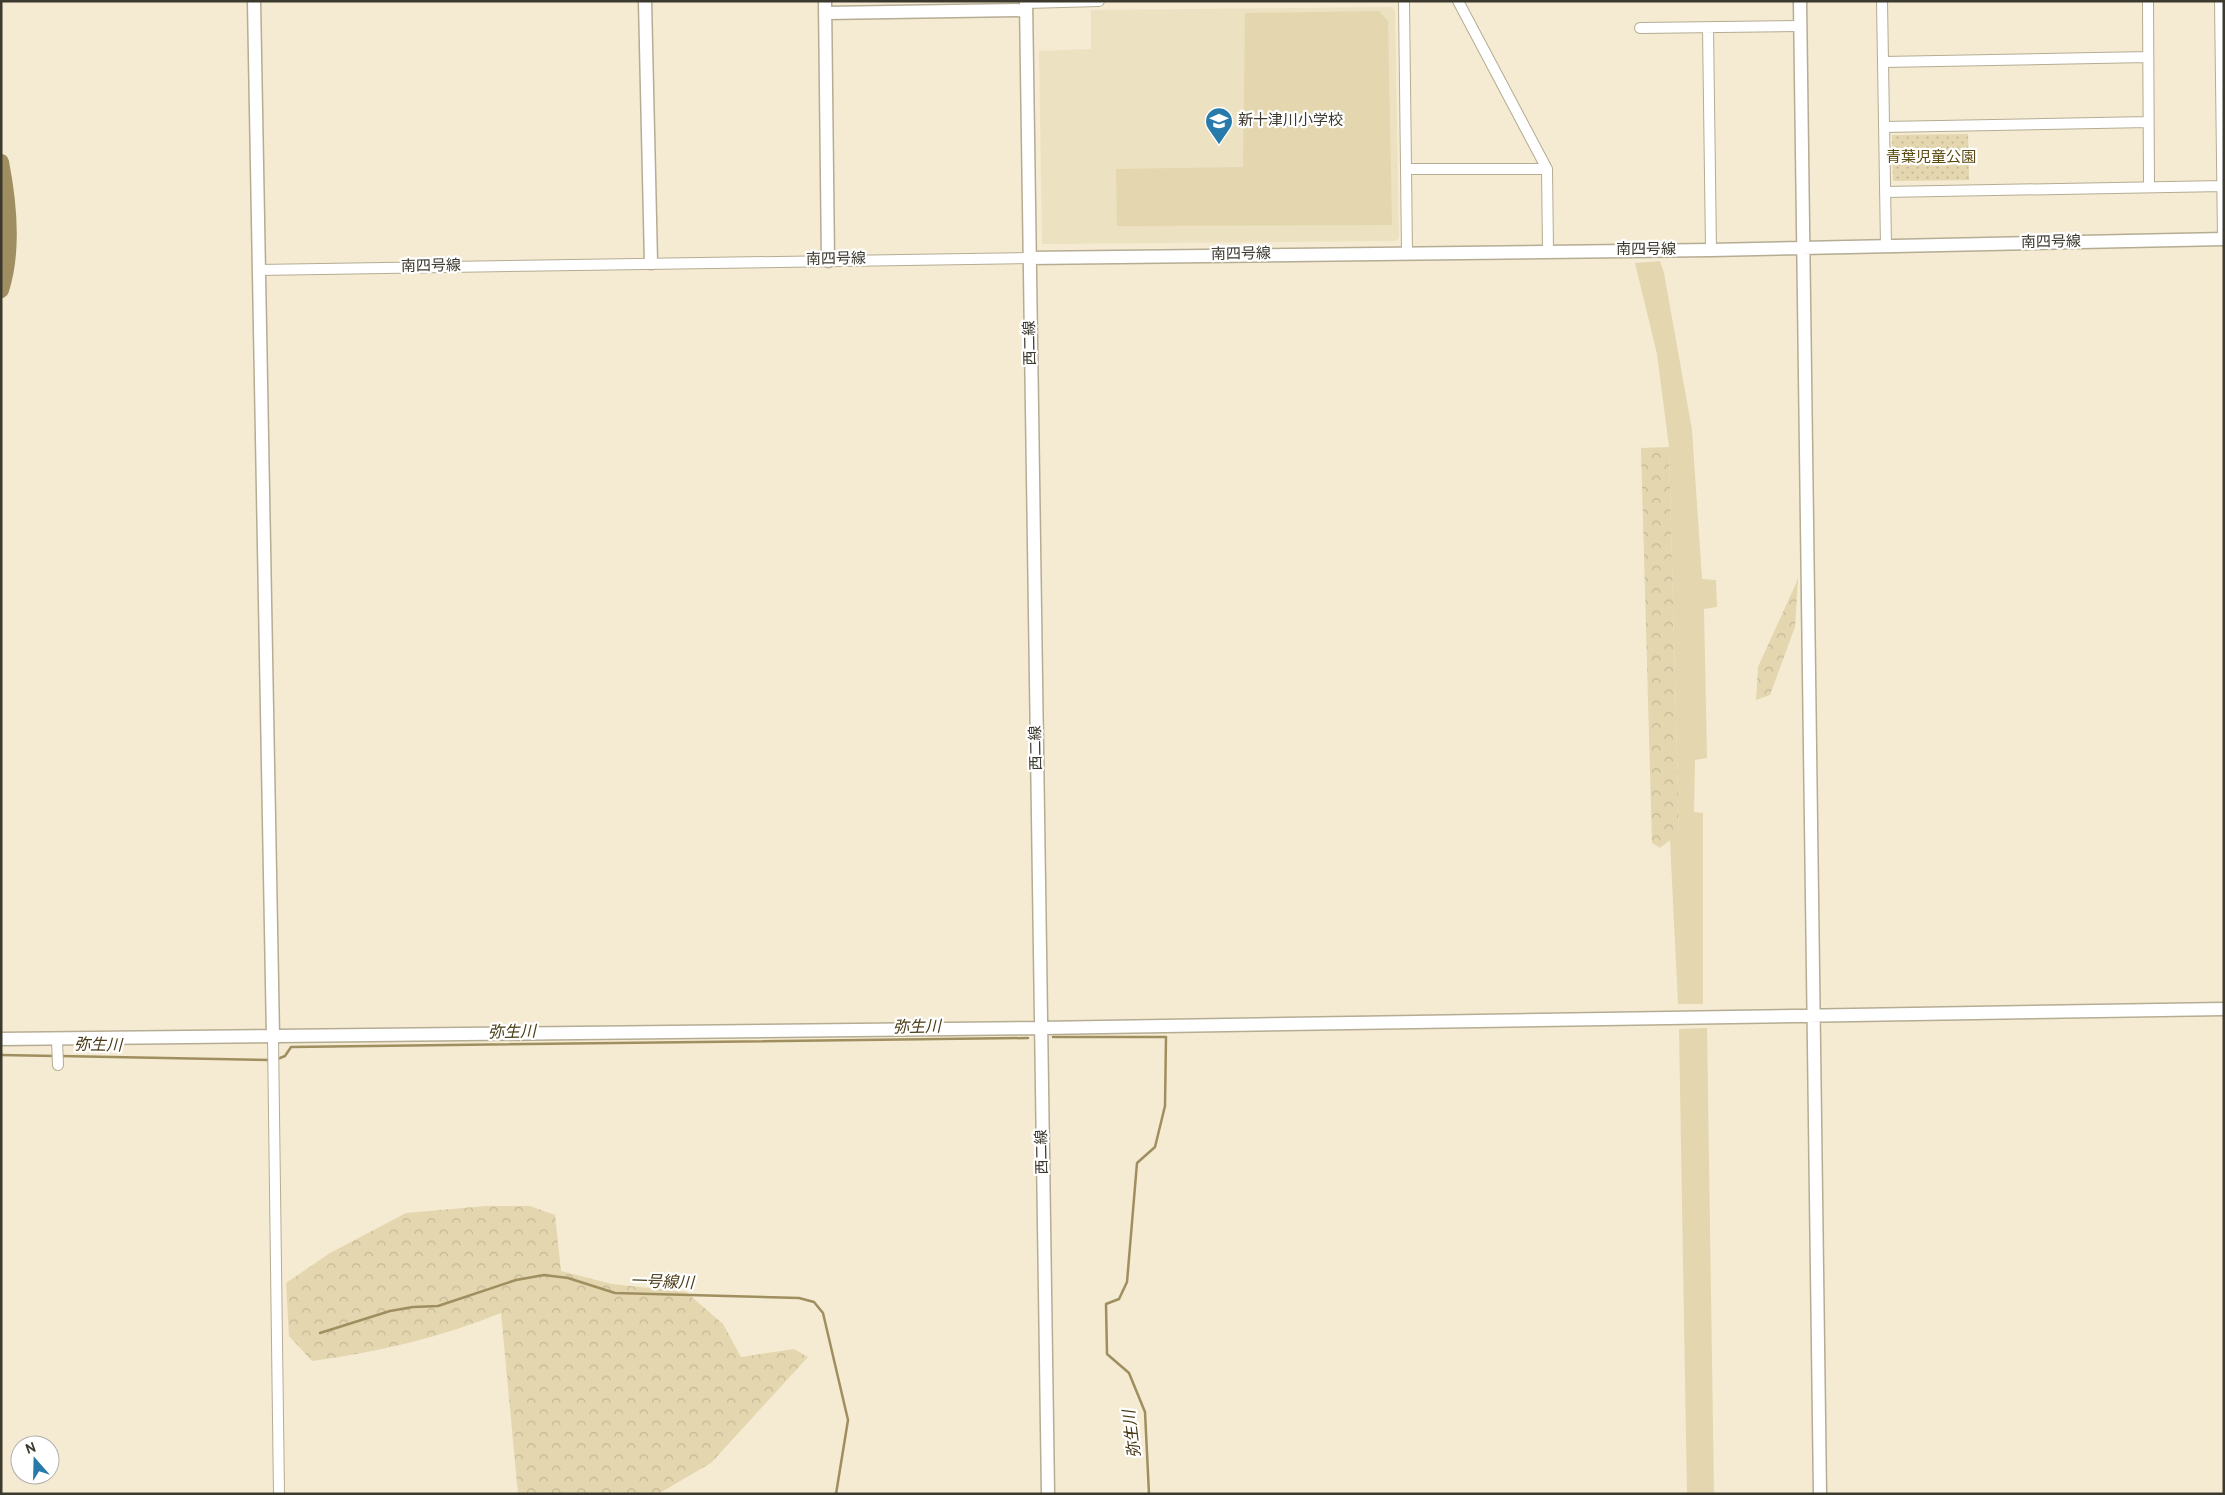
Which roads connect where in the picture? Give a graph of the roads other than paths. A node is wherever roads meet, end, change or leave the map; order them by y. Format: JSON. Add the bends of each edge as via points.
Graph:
{"nodes":[{"id":1,"x":254,"y":1,"type":"edge"},
{"id":2,"x":645,"y":1,"type":"edge"},
{"id":3,"x":1099,"y":1,"type":"edge"},
{"id":4,"x":1404,"y":1,"type":"edge"},
{"id":5,"x":1458,"y":1,"type":"edge"},
{"id":6,"x":1800,"y":1,"type":"edge"},
{"id":7,"x":1882,"y":1,"type":"edge"},
{"id":8,"x":2148,"y":1,"type":"edge"},
{"id":9,"x":2220,"y":1,"type":"edge"},
{"id":10,"x":1026,"y":5,"type":"edge"},
{"id":11,"x":825,"y":7,"type":"edge"},
{"id":12,"x":1800,"y":26,"type":"junction"},
{"id":13,"x":1640,"y":28,"type":"dead end"},
{"id":14,"x":1708,"y":28,"type":"junction"},
{"id":15,"x":2147,"y":57,"type":"junction"},
{"id":16,"x":1883,"y":62,"type":"junction"},
{"id":17,"x":2148,"y":122,"type":"junction"},
{"id":18,"x":1885,"y":127,"type":"junction"},
{"id":19,"x":1547,"y":168,"type":"junction"},
{"id":20,"x":1407,"y":169,"type":"junction"},
{"id":21,"x":2224,"y":186,"type":"edge"},
{"id":22,"x":2149,"y":187,"type":"junction"},
{"id":23,"x":1885,"y":192,"type":"junction"},
{"id":24,"x":2223,"y":239,"type":"edge"},
{"id":25,"x":1886,"y":246,"type":"junction"},
{"id":26,"x":1805,"y":248,"type":"junction"},
{"id":27,"x":1548,"y":250,"type":"junction"},
{"id":28,"x":1711,"y":250,"type":"junction"},
{"id":29,"x":1407,"y":252,"type":"junction"},
{"id":30,"x":1029,"y":258,"type":"junction"},
{"id":31,"x":828,"y":260,"type":"junction"},
{"id":32,"x":651,"y":263,"type":"junction"},
{"id":33,"x":258,"y":270,"type":"junction"},
{"id":34,"x":2224,"y":1010,"type":"edge"},
{"id":35,"x":1812,"y":1016,"type":"junction"},
{"id":36,"x":1041,"y":1028,"type":"junction"},
{"id":37,"x":273,"y":1037,"type":"junction"},
{"id":38,"x":1,"y":1039,"type":"edge"},
{"id":39,"x":57,"y":1045,"type":"junction"},
{"id":40,"x":58,"y":1065,"type":"dead end"},
{"id":41,"x":278,"y":1494,"type":"edge"},
{"id":42,"x":1048,"y":1494,"type":"edge"},
{"id":43,"x":1820,"y":1494,"type":"edge"}],
"edges":[{"from":1,"to":33,"type":"street"},
{"from":2,"to":32,"type":"street"},
{"from":3,"to":10,"type":"street"},
{"from":4,"to":20,"type":"street"},
{"from":5,"to":19,"type":"street"},
{"from":6,"to":12,"type":"street"},
{"from":7,"to":16,"type":"street"},
{"from":8,"to":15,"type":"street"},
{"from":9,"to":21,"type":"street"},
{"from":10,"to":11,"type":"street"},
{"from":10,"to":30,"type":"street","name":"西二線"},
{"from":11,"to":31,"type":"street"},
{"from":12,"to":14,"type":"street"},
{"from":12,"to":26,"type":"street"},
{"from":13,"to":14,"type":"street"},
{"from":14,"to":28,"type":"street"},
{"from":15,"to":16,"type":"street"},
{"from":15,"to":17,"type":"street"},
{"from":16,"to":18,"type":"street"},
{"from":17,"to":18,"type":"street"},
{"from":17,"to":22,"type":"street"},
{"from":18,"to":23,"type":"street"},
{"from":19,"to":20,"type":"street"},
{"from":19,"to":27,"type":"street"},
{"from":20,"to":29,"type":"street"},
{"from":21,"to":22,"type":"street"},
{"from":21,"to":24,"type":"street"},
{"from":22,"to":23,"type":"street"},
{"from":23,"to":25,"type":"street"},
{"from":24,"to":25,"type":"street","name":"南四号線"},
{"from":25,"to":26,"type":"street","name":"南四号線"},
{"from":26,"to":28,"type":"street","name":"南四号線"},
{"from":26,"to":35,"type":"street"},
{"from":27,"to":28,"type":"street","name":"南四号線"},
{"from":27,"to":29,"type":"street","name":"南四号線"},
{"from":29,"to":30,"type":"street","name":"南四号線"},
{"from":30,"to":31,"type":"street","name":"南四号線"},
{"from":30,"to":36,"type":"street","name":"西二線"},
{"from":31,"to":32,"type":"street","name":"南四号線"},
{"from":32,"to":33,"type":"street","name":"南四号線"},
{"from":33,"to":37,"type":"street"},
{"from":34,"to":35,"type":"street"},
{"from":35,"to":36,"type":"street"},
{"from":35,"to":43,"type":"street"},
{"from":36,"to":37,"type":"street"},
{"from":36,"to":42,"type":"street","name":"西二線"},
{"from":37,"to":39,"type":"street"},
{"from":37,"to":41,"type":"street"},
{"from":38,"to":39,"type":"street"},
{"from":39,"to":40,"type":"street"}]}
